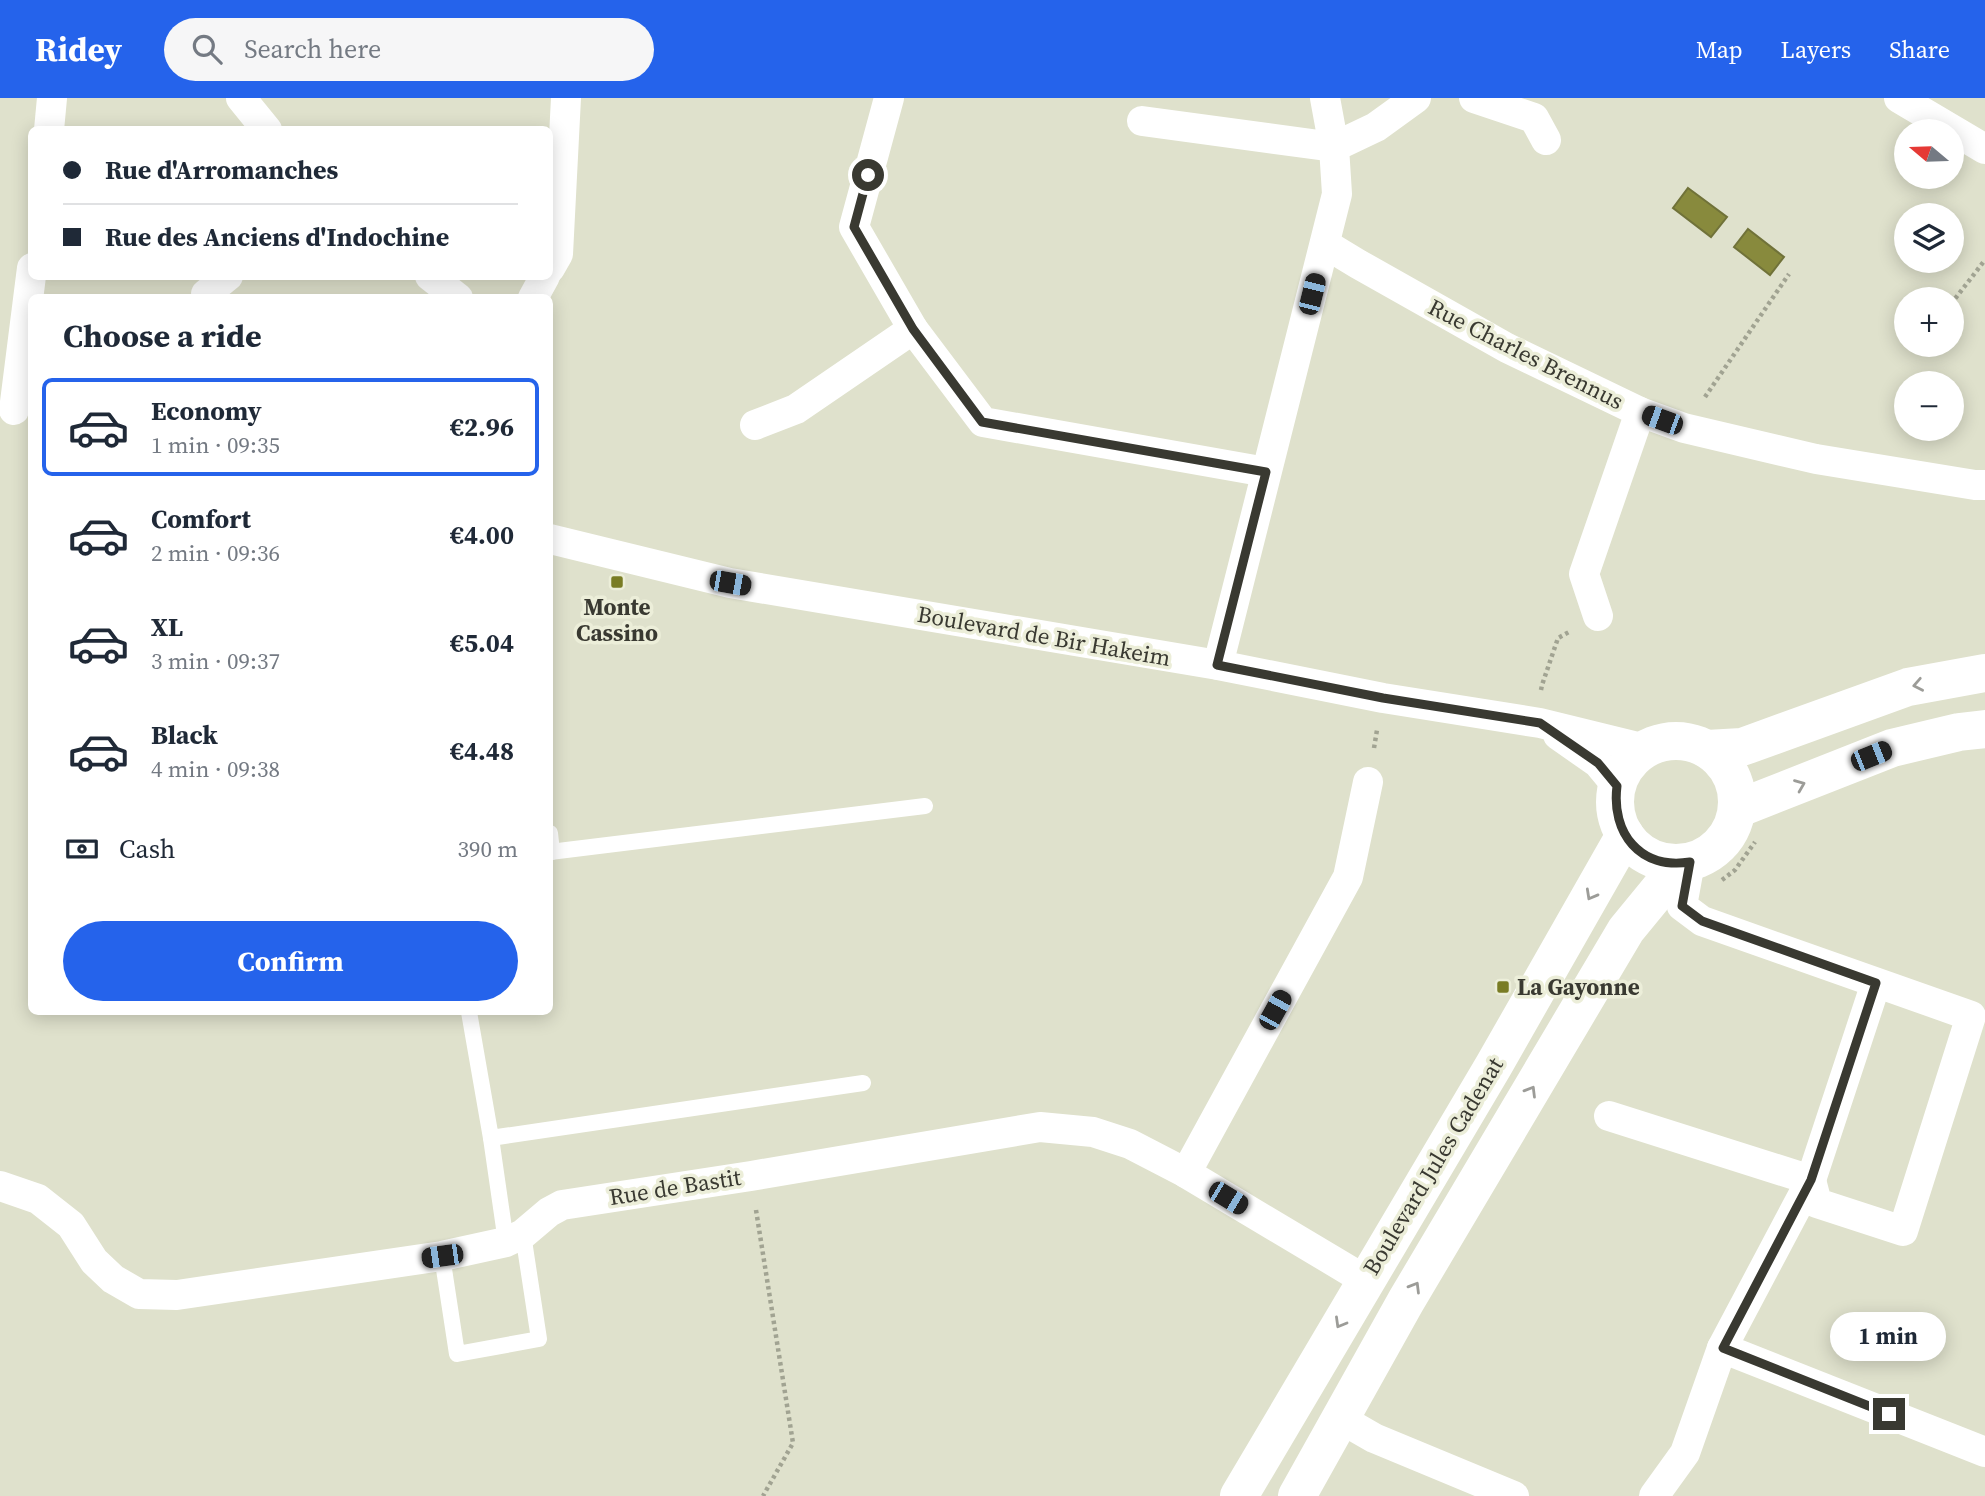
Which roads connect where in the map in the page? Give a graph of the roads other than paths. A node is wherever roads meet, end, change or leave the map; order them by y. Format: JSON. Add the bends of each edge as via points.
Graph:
{"nodes":[{"id":1,"x":52,"y":98,"type":"edge"},
{"id":2,"x":241,"y":98,"type":"edge"},
{"id":3,"x":566,"y":98,"type":"edge"},
{"id":4,"x":889,"y":98,"type":"edge"},
{"id":5,"x":1325,"y":98,"type":"edge"},
{"id":6,"x":1416,"y":98,"type":"edge"},
{"id":7,"x":1474,"y":98,"type":"edge"},
{"id":8,"x":1899,"y":98,"type":"edge"},
{"id":9,"x":1142,"y":121,"type":"dead end"},
{"id":10,"x":48,"y":126,"type":"edge"},
{"id":11,"x":264,"y":126,"type":"edge"},
{"id":12,"x":1546,"y":140,"type":"dead end"},
{"id":13,"x":1334,"y":147,"type":"junction"},
{"id":14,"x":1985,"y":149,"type":"edge"},
{"id":15,"x":1325,"y":244,"type":"junction"},
{"id":16,"x":553,"y":263,"type":"edge"},
{"id":17,"x":435,"y":280,"type":"edge"},
{"id":18,"x":453,"y":294,"type":"edge"},
{"id":19,"x":28,"y":301,"type":"edge"},
{"id":20,"x":913,"y":329,"type":"junction"},
{"id":21,"x":15,"y":410,"type":"edge"},
{"id":22,"x":1640,"y":412,"type":"junction"},
{"id":23,"x":755,"y":425,"type":"dead end"},
{"id":24,"x":1266,"y":472,"type":"junction"},
{"id":25,"x":1985,"y":485,"type":"edge"},
{"id":26,"x":553,"y":540,"type":"edge"},
{"id":27,"x":1598,"y":616,"type":"road end"},
{"id":28,"x":1217,"y":665,"type":"junction"},
{"id":29,"x":1985,"y":673,"type":"edge"},
{"id":30,"x":1540,"y":723,"type":"junction"},
{"id":31,"x":1985,"y":729,"type":"edge"},
{"id":32,"x":1646,"y":749,"type":"junction"},
{"id":33,"x":1707,"y":749,"type":"junction"},
{"id":34,"x":1368,"y":782,"type":"road end"},
{"id":35,"x":1617,"y":786,"type":"junction"},
{"id":36,"x":925,"y":806,"type":"dead end"},
{"id":37,"x":1747,"y":824,"type":"junction"},
{"id":38,"x":1625,"y":835,"type":"junction"},
{"id":39,"x":553,"y":852,"type":"edge"},
{"id":40,"x":1685,"y":862,"type":"junction"},
{"id":41,"x":1876,"y":983,"type":"junction"},
{"id":42,"x":470,"y":1015,"type":"edge"},
{"id":43,"x":863,"y":1083,"type":"dead end"},
{"id":44,"x":1609,"y":1116,"type":"dead end"},
{"id":45,"x":491,"y":1138,"type":"junction"},
{"id":46,"x":1186,"y":1173,"type":"junction"},
{"id":47,"x":1811,"y":1180,"type":"junction"},
{"id":48,"x":0,"y":1186,"type":"edge"},
{"id":49,"x":515,"y":1238,"type":"junction"},
{"id":50,"x":442,"y":1256,"type":"junction"},
{"id":51,"x":1365,"y":1280,"type":"junction"},
{"id":52,"x":1723,"y":1348,"type":"junction"},
{"id":53,"x":1341,"y":1419,"type":"junction"},
{"id":54,"x":1985,"y":1452,"type":"edge"},
{"id":55,"x":1239,"y":1496,"type":"edge"},
{"id":56,"x":1297,"y":1496,"type":"edge"},
{"id":57,"x":1514,"y":1496,"type":"edge"},
{"id":58,"x":1654,"y":1496,"type":"edge"}],
"edges":[{"from":1,"to":10,"type":"street"},
{"from":2,"to":11,"type":"street"},
{"from":3,"to":16,"type":"street","via":[[558,254]]},
{"from":4,"to":20,"type":"street","via":[[854,227]]},
{"from":5,"to":13,"type":"street"},
{"from":6,"to":13,"type":"street","via":[[1376,128]]},
{"from":7,"to":12,"type":"street","via":[[1534,118]]},
{"from":8,"to":14,"type":"street"},
{"from":9,"to":13,"type":"street"},
{"from":13,"to":15,"type":"street","via":[[1337,194]]},
{"from":15,"to":22,"type":"street","name":"Rue Charles Brennus","via":[[1507,348]]},
{"from":15,"to":24,"type":"street"},
{"from":17,"to":18,"type":"street"},
{"from":19,"to":21,"type":"street"},
{"from":20,"to":23,"type":"street","via":[[796,409]]},
{"from":20,"to":24,"type":"street","via":[[982,422]]},
{"from":22,"to":25,"type":"street","name":"Rue Charles Brennus","via":[[1684,428],[1815,460]]},
{"from":22,"to":27,"type":"street","via":[[1584,574]]},
{"from":24,"to":28,"type":"street"},
{"from":26,"to":28,"type":"street","name":"Boulevard de Bir Hakeim","via":[[730,583]]},
{"from":28,"to":30,"type":"street","name":"Boulevard de Bir Hakeim"},
{"from":29,"to":33,"type":"street","one_way":true,"via":[[1908,687],[1742,747]]},
{"from":30,"to":32,"type":"street","name":"Boulevard de Bir Hakeim"},
{"from":30,"to":35,"type":"street","name":"Boulevard de Bir Hakeim","via":[[1598,763]]},
{"from":37,"to":31,"type":"street","one_way":true,"via":[[1892,748]]},
{"from":32,"to":33,"type":"street","via":[[1676,741]]},
{"from":32,"to":35,"type":"street","via":[[1623,771]]},
{"from":33,"to":37,"type":"street","via":[[1731,774]]},
{"from":34,"to":46,"type":"street","via":[[1348,877]]},
{"from":35,"to":38,"type":"street","via":[[1616,811]]},
{"from":36,"to":39,"type":"lane"},
{"from":37,"to":40,"type":"street","via":[[1729,833],[1712,851]]},
{"from":38,"to":40,"type":"street","via":[[1649,857]]},
{"from":38,"to":51,"type":"street","name":"Boulevard Jules Cadenat","one_way":true},
{"from":40,"to":41,"type":"street","via":[[1682,906],[1702,921]]},
{"from":53,"to":40,"type":"street","name":"Boulevard Jules Cadenat","one_way":true,"via":[[1626,930]]},
{"from":41,"to":47,"type":"street"},
{"from":41,"to":47,"type":"street","via":[[1971,1016],[1903,1231],[1817,1203]]},
{"from":42,"to":45,"type":"lane"},
{"from":43,"to":45,"type":"lane"},
{"from":44,"to":47,"type":"street"},
{"from":45,"to":49,"type":"lane"},
{"from":46,"to":49,"type":"street","name":"Rue de Bastit","via":[[1130,1144],[1093,1132],[1040,1127],[562,1205]]},
{"from":46,"to":51,"type":"street","name":"Rue de Bastit"},
{"from":47,"to":52,"type":"street"},
{"from":48,"to":50,"type":"street","name":"Rue de Bastit","via":[[38,1199],[71,1225],[94,1261],[113,1279],[139,1294],[177,1294]]},
{"from":49,"to":50,"type":"street","name":"Rue de Bastit"},
{"from":49,"to":50,"type":"lane","via":[[539,1339],[457,1354]]},
{"from":51,"to":55,"type":"street","name":"Boulevard Jules Cadenat","one_way":true},
{"from":52,"to":54,"type":"street"},
{"from":52,"to":58,"type":"street","via":[[1685,1454]]},
{"from":53,"to":56,"type":"street","name":"Boulevard Jules Cadenat"},
{"from":53,"to":57,"type":"street","via":[[1374,1438]]}]}
